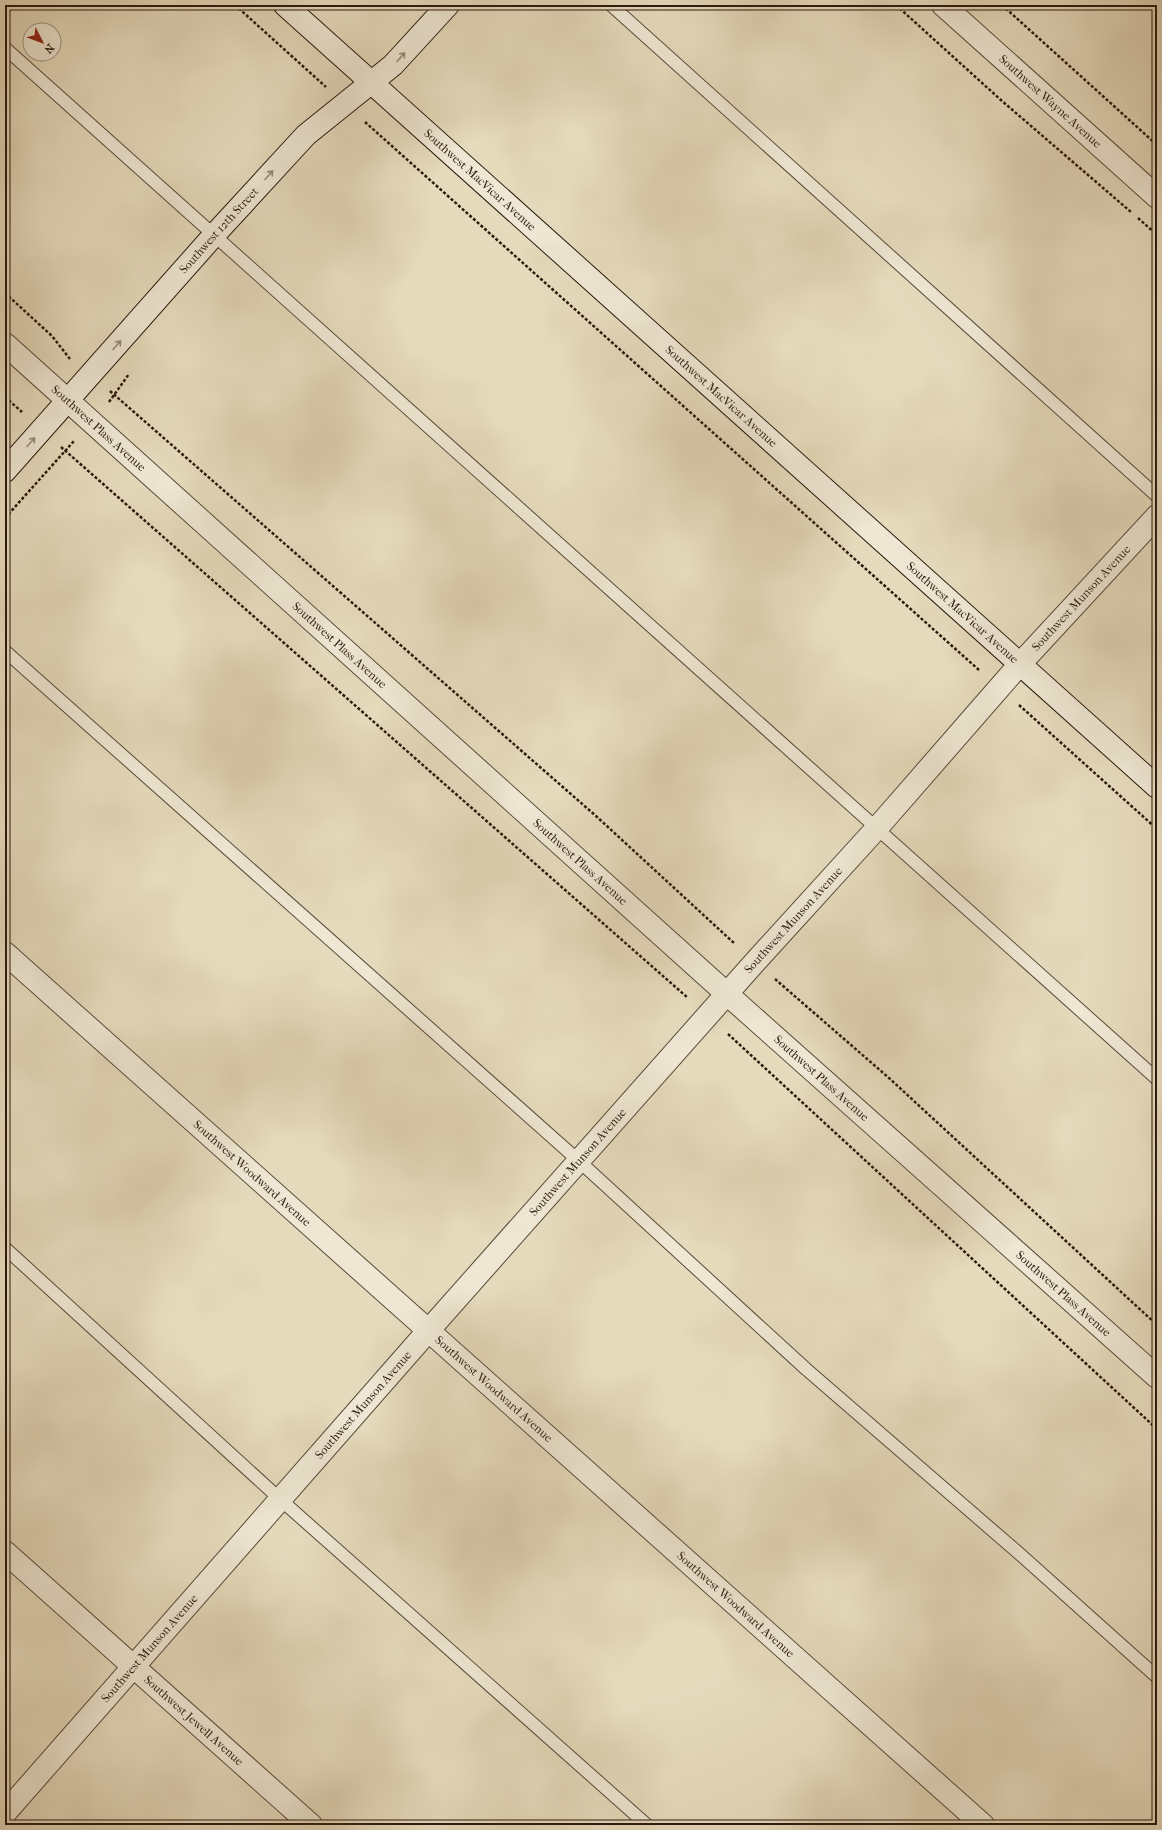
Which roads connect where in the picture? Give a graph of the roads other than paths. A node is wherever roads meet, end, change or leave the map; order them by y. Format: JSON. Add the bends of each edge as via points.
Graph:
{"nodes":[{"id":1,"x":285,"y":5,"type":"edge"},
{"id":2,"x":448,"y":5,"type":"edge"},
{"id":3,"x":611,"y":5,"type":"edge"},
{"id":4,"x":943,"y":5,"type":"edge"},
{"id":5,"x":5,"y":48,"type":"edge"},
{"id":6,"x":372,"y":82,"type":"junction"},
{"id":7,"x":1157,"y":197,"type":"edge"},
{"id":8,"x":215,"y":234,"type":"junction"},
{"id":9,"x":5,"y":344,"type":"edge"},
{"id":10,"x":68,"y":400,"type":"junction"},
{"id":11,"x":5,"y":471,"type":"edge"},
{"id":12,"x":1157,"y":496,"type":"edge"},
{"id":13,"x":1157,"y":516,"type":"edge"},
{"id":14,"x":5,"y":651,"type":"edge"},
{"id":15,"x":1020,"y":664,"type":"junction"},
{"id":16,"x":1157,"y":787,"type":"edge"},
{"id":17,"x":877,"y":828,"type":"junction"},
{"id":18,"x":5,"y":953,"type":"edge"},
{"id":19,"x":727,"y":994,"type":"junction"},
{"id":20,"x":1157,"y":1079,"type":"edge"},
{"id":21,"x":579,"y":1161,"type":"junction"},
{"id":22,"x":5,"y":1248,"type":"edge"},
{"id":23,"x":428,"y":1332,"type":"junction"},
{"id":24,"x":1157,"y":1377,"type":"edge"},
{"id":25,"x":281,"y":1500,"type":"junction"},
{"id":26,"x":5,"y":1552,"type":"edge"},
{"id":27,"x":134,"y":1668,"type":"junction"},
{"id":28,"x":1157,"y":1677,"type":"edge"},
{"id":29,"x":5,"y":1813,"type":"edge"},
{"id":30,"x":311,"y":1825,"type":"edge"},
{"id":31,"x":647,"y":1825,"type":"edge"},
{"id":32,"x":983,"y":1825,"type":"edge"}],
"edges":[{"from":1,"to":6,"type":"street","name":"Southwest MacVicar Avenue"},
{"from":6,"to":2,"type":"street","name":"Southwest 12th Street","one_way":true,"via":[[393,65]]},
{"from":3,"to":12,"type":"lane"},
{"from":4,"to":7,"type":"street","name":"Southwest Wayne Avenue"},
{"from":5,"to":8,"type":"lane"},
{"from":8,"to":6,"type":"street","name":"Southwest 12th Street","one_way":true,"via":[[306,135]]},
{"from":6,"to":15,"type":"street","name":"Southwest MacVicar Avenue"},
{"from":10,"to":8,"type":"street","name":"Southwest 12th Street","one_way":true},
{"from":8,"to":17,"type":"lane"},
{"from":9,"to":10,"type":"street","name":"Southwest Plass Avenue"},
{"from":11,"to":10,"type":"street","name":"Southwest 12th Street","one_way":true},
{"from":10,"to":19,"type":"street","name":"Southwest Plass Avenue"},
{"from":13,"to":15,"type":"street","name":"Southwest Munson Avenue"},
{"from":14,"to":21,"type":"lane"},
{"from":15,"to":16,"type":"street","name":"Southwest MacVicar Avenue"},
{"from":15,"to":17,"type":"street","name":"Southwest Munson Avenue"},
{"from":17,"to":19,"type":"street","name":"Southwest Munson Avenue"},
{"from":17,"to":20,"type":"lane"},
{"from":18,"to":23,"type":"street","name":"Southwest Woodward Avenue"},
{"from":19,"to":21,"type":"street","name":"Southwest Munson Avenue"},
{"from":19,"to":24,"type":"street","name":"Southwest Plass Avenue"},
{"from":21,"to":23,"type":"street","name":"Southwest Munson Avenue"},
{"from":21,"to":28,"type":"lane","via":[[806,1369]]},
{"from":22,"to":25,"type":"lane"},
{"from":23,"to":25,"type":"street","name":"Southwest Munson Avenue"},
{"from":23,"to":32,"type":"street","name":"Southwest Woodward Avenue"},
{"from":25,"to":27,"type":"street","name":"Southwest Munson Avenue"},
{"from":25,"to":31,"type":"lane"},
{"from":26,"to":27,"type":"street","name":"Southwest Jewell Avenue"},
{"from":27,"to":29,"type":"street","name":"Southwest Munson Avenue"},
{"from":27,"to":30,"type":"street","name":"Southwest Jewell Avenue"}]}
